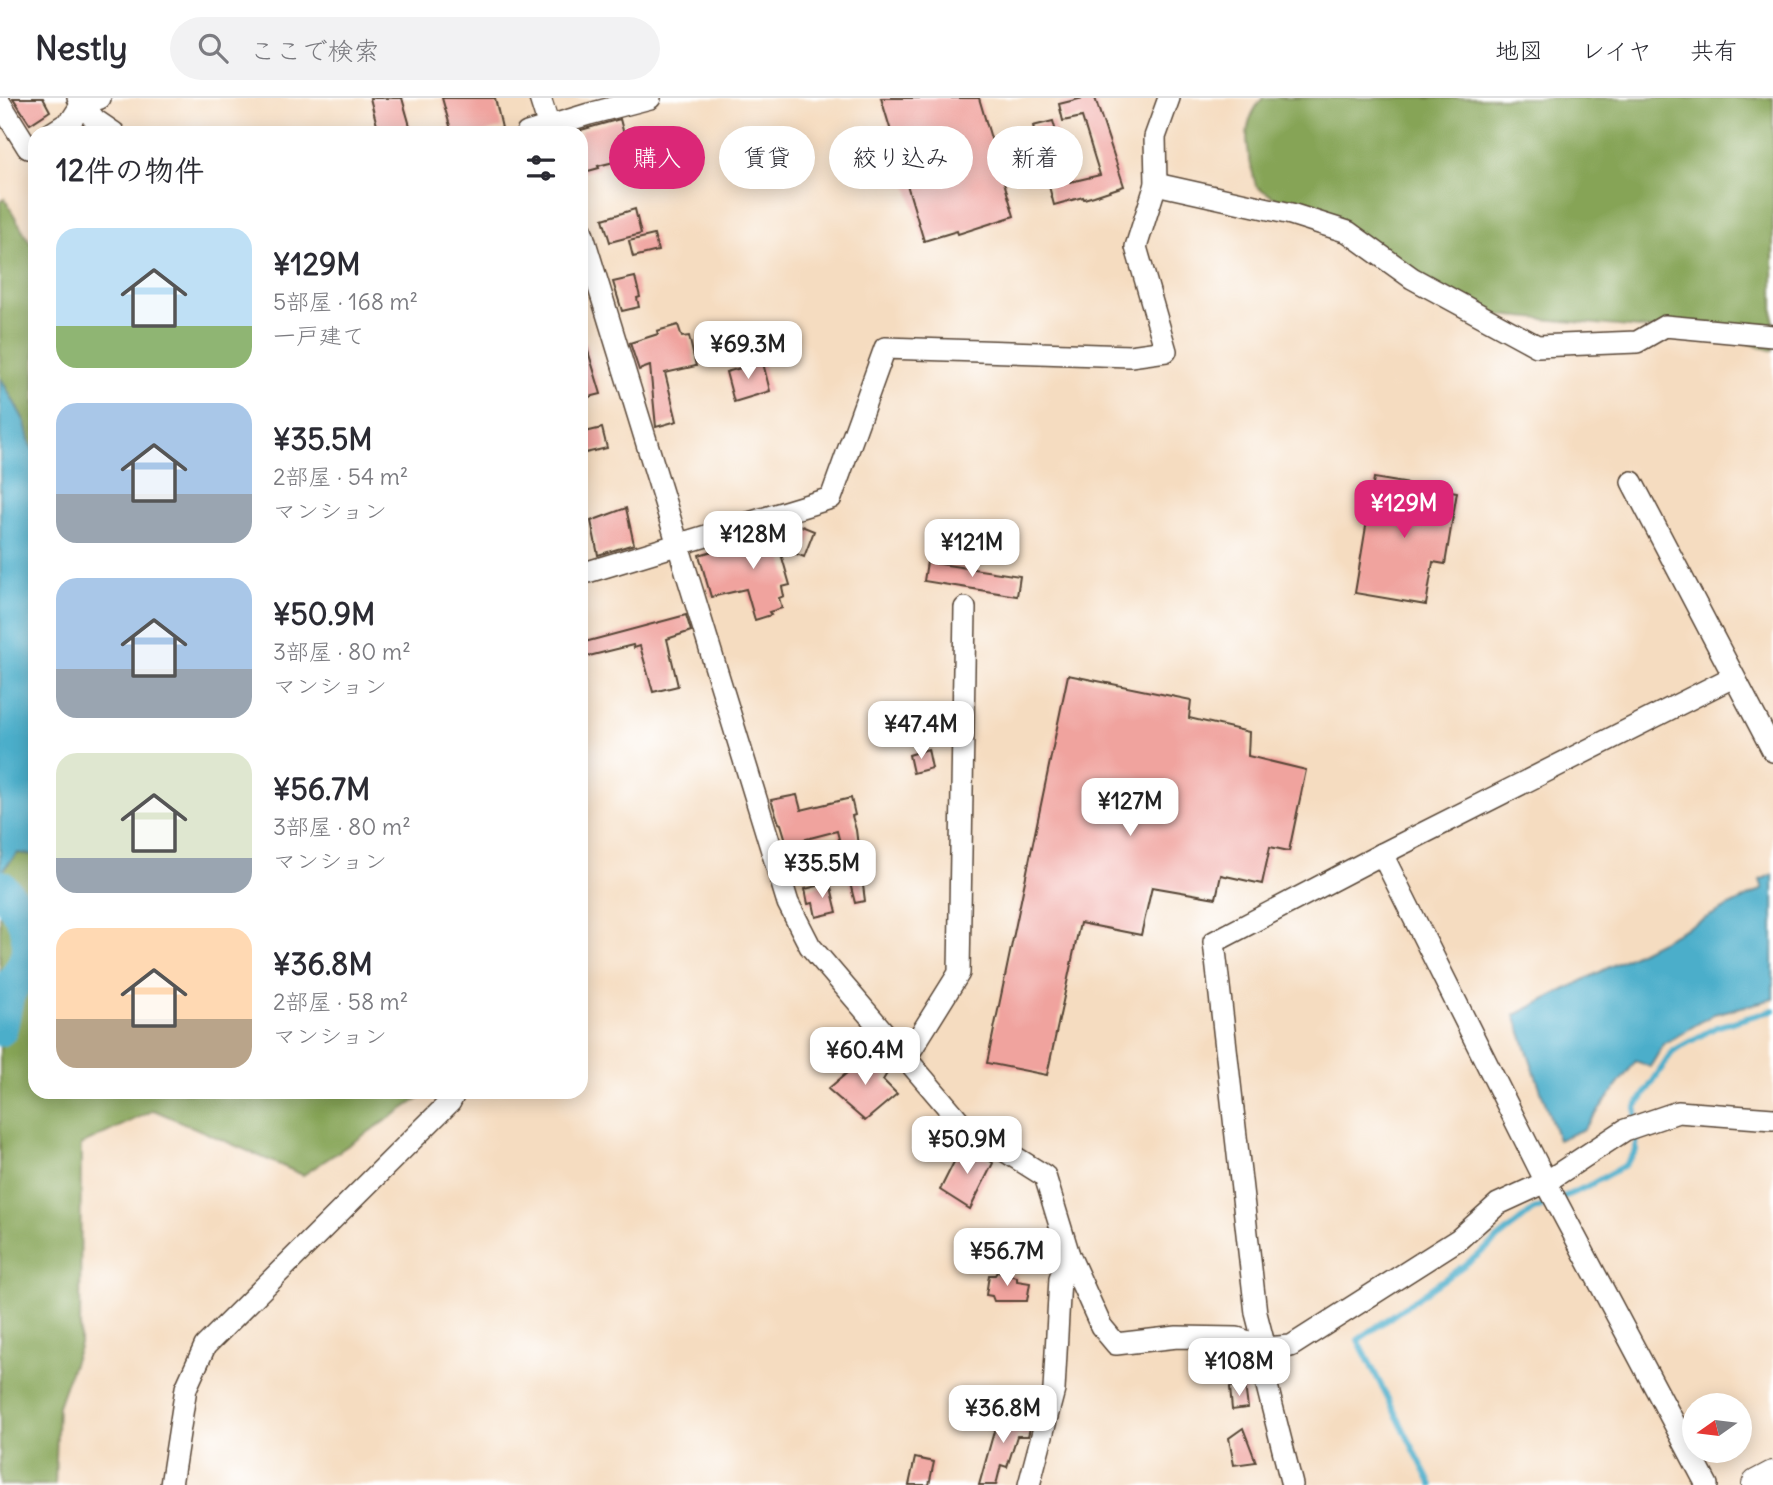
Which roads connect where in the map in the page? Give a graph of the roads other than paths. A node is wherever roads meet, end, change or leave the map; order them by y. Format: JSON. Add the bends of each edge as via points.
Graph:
{"nodes":[{"id":1,"x":540,"y":98,"type":"edge"},
{"id":2,"x":650,"y":98,"type":"edge"},
{"id":3,"x":1169,"y":98,"type":"edge"},
{"id":4,"x":87,"y":100,"type":"edge"},
{"id":5,"x":0,"y":103,"type":"edge"},
{"id":6,"x":63,"y":126,"type":"edge"},
{"id":7,"x":104,"y":126,"type":"edge"},
{"id":8,"x":549,"y":126,"type":"edge"},
{"id":9,"x":560,"y":126,"type":"edge"},
{"id":10,"x":28,"y":148,"type":"edge"},
{"id":11,"x":1156,"y":184,"type":"junction"},
{"id":12,"x":588,"y":252,"type":"edge"},
{"id":13,"x":1773,"y":336,"type":"edge"},
{"id":14,"x":1632,"y":482,"type":"dead end"},
{"id":15,"x":679,"y":544,"type":"junction"},
{"id":16,"x":588,"y":572,"type":"edge"},
{"id":17,"x":965,"y":608,"type":"dead end"},
{"id":18,"x":1733,"y":677,"type":"junction"},
{"id":19,"x":1773,"y":751,"type":"edge"},
{"id":20,"x":1382,"y":854,"type":"junction"},
{"id":21,"x":906,"y":1058,"type":"junction"},
{"id":22,"x":452,"y":1099,"type":"edge"},
{"id":23,"x":1773,"y":1119,"type":"edge"},
{"id":24,"x":1546,"y":1182,"type":"junction"},
{"id":25,"x":1069,"y":1255,"type":"junction"},
{"id":26,"x":1265,"y":1348,"type":"junction"},
{"id":27,"x":1773,"y":1477,"type":"edge"},
{"id":28,"x":170,"y":1485,"type":"edge"},
{"id":29,"x":1029,"y":1485,"type":"edge"},
{"id":30,"x":1292,"y":1485,"type":"edge"},
{"id":31,"x":1707,"y":1485,"type":"edge"},
{"id":32,"x":1758,"y":1485,"type":"edge"}],
"edges":[{"from":1,"to":8,"type":"street"},
{"from":2,"to":9,"type":"street"},
{"from":3,"to":11,"type":"street","via":[[1155,137]]},
{"from":4,"to":6,"type":"street"},
{"from":4,"to":7,"type":"street","via":[[95,120]]},
{"from":5,"to":10,"type":"street"},
{"from":11,"to":13,"type":"street","via":[[1291,214],[1348,232],[1412,278],[1537,346],[1637,342],[1665,326]]},
{"from":11,"to":15,"type":"street","via":[[1136,247],[1166,351],[1130,356],[885,348],[831,498]]},
{"from":12,"to":15,"type":"street"},
{"from":14,"to":18,"type":"street"},
{"from":15,"to":16,"type":"street"},
{"from":15,"to":21,"type":"street","via":[[788,903],[810,946]]},
{"from":17,"to":21,"type":"street","via":[[959,973]]},
{"from":18,"to":19,"type":"street"},
{"from":18,"to":20,"type":"street"},
{"from":20,"to":24,"type":"street"},
{"from":20,"to":26,"type":"street","via":[[1214,942],[1256,1313]]},
{"from":21,"to":25,"type":"street","via":[[962,1124],[1045,1176]]},
{"from":22,"to":28,"type":"street","via":[[205,1346],[186,1388]]},
{"from":23,"to":24,"type":"street","via":[[1678,1112],[1625,1130]]},
{"from":24,"to":26,"type":"street","via":[[1498,1204],[1459,1239],[1291,1346]]},
{"from":24,"to":31,"type":"street"},
{"from":25,"to":26,"type":"street","via":[[1101,1326],[1116,1344],[1177,1337],[1225,1338]]},
{"from":25,"to":29,"type":"street","via":[[1060,1278],[1054,1390]]},
{"from":26,"to":30,"type":"street","via":[[1265,1378]]},
{"from":27,"to":32,"type":"main road"}]}
